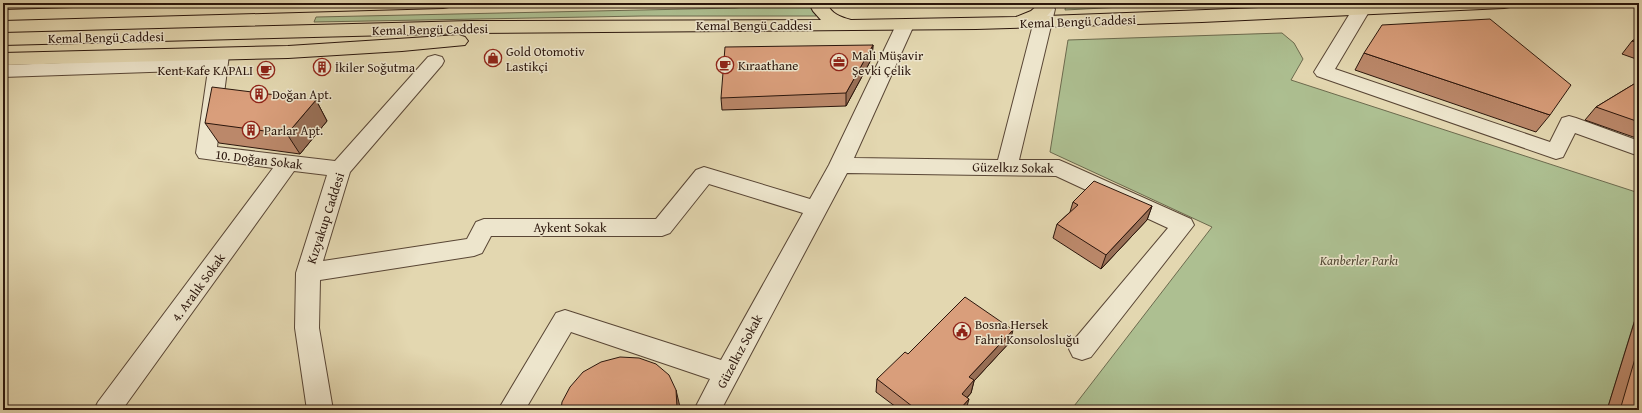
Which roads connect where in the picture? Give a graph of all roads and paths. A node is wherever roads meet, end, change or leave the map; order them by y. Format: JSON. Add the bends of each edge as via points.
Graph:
{"nodes":[{"id":1,"x":443,"y":3,"type":"edge"},
{"id":2,"x":818,"y":3,"type":"edge"},
{"id":3,"x":1504,"y":3,"type":"edge"},
{"id":4,"x":1360,"y":10,"type":"junction"},
{"id":5,"x":1046,"y":11,"type":"edge"},
{"id":6,"x":3,"y":15,"type":"edge"},
{"id":7,"x":637,"y":25,"type":"junction"},
{"id":8,"x":905,"y":25,"type":"junction"},
{"id":9,"x":859,"y":26,"type":"junction"},
{"id":10,"x":3,"y":39,"type":"edge"},
{"id":11,"x":3,"y":58,"type":"edge"},
{"id":12,"x":220,"y":59,"type":"junction"},
{"id":13,"x":435,"y":61,"type":"dead end"},
{"id":14,"x":3,"y":71,"type":"edge"},
{"id":15,"x":1639,"y":149,"type":"edge"},
{"id":16,"x":289,"y":163,"type":"junction"},
{"id":17,"x":840,"y":165,"type":"junction"},
{"id":18,"x":1007,"y":167,"type":"junction"},
{"id":19,"x":340,"y":169,"type":"junction"},
{"id":20,"x":815,"y":209,"type":"junction"},
{"id":21,"x":308,"y":273,"type":"junction"},
{"id":22,"x":1082,"y":349,"type":"dead end"},
{"id":23,"x":727,"y":373,"type":"junction"},
{"id":24,"x":107,"y":410,"type":"edge"},
{"id":25,"x":320,"y":410,"type":"edge"},
{"id":26,"x":511,"y":410,"type":"edge"},
{"id":27,"x":707,"y":410,"type":"edge"}],
"edges":[{"from":1,"to":6,"type":"main road","name":"Kemal Bengü Caddesi"},
{"from":2,"to":9,"type":"main road","via":[[825,16],[834,21]]},
{"from":3,"to":4,"type":"main road","name":"Kemal Bengü Caddesi"},
{"from":4,"to":5,"type":"main road","name":"Kemal Bengü Caddesi","via":[[1221,17]]},
{"from":4,"to":15,"type":"street","via":[[1324,72],[1556,152],[1569,122]]},
{"from":5,"to":8,"type":"main road","name":"Kemal Bengü Caddesi","via":[[1003,23]]},
{"from":5,"to":18,"type":"street"},
{"from":7,"to":9,"type":"main road","name":"Kemal Bengü Caddesi"},
{"from":7,"to":10,"type":"main road","name":"Kemal Bengü Caddesi"},
{"from":7,"to":12,"type":"main road","via":[[417,45]]},
{"from":8,"to":9,"type":"main road","name":"Kemal Bengü Caddesi"},
{"from":8,"to":17,"type":"street","name":"Güzelkız Sokak"},
{"from":11,"to":12,"type":"main road"},
{"from":12,"to":14,"type":"street"},
{"from":12,"to":16,"type":"street","name":"10. Doğan Sokak","via":[[206,153]]},
{"from":13,"to":19,"type":"street","name":"Kızyakup Caddesi"},
{"from":16,"to":19,"type":"street","name":"10. Doğan Sokak"},
{"from":16,"to":24,"type":"street","name":"4. Aralık Sokak"},
{"from":17,"to":18,"type":"street","name":"Güzelkız Sokak"},
{"from":17,"to":20,"type":"street","name":"Güzelkız Sokak"},
{"from":18,"to":22,"type":"street","name":"Güzelkız Sokak","via":[[1059,168],[1182,226]]},
{"from":19,"to":21,"type":"street","name":"Kızyakup Caddesi"},
{"from":20,"to":21,"type":"street","name":"Aykent Sokak","via":[[704,175],[662,227],[484,228],[474,247]]},
{"from":20,"to":23,"type":"street","name":"Güzelkız Sokak"},
{"from":21,"to":25,"type":"street","name":"Kızyakup Caddesi","via":[[307,328]]},
{"from":23,"to":26,"type":"street","via":[[565,320]]},
{"from":23,"to":27,"type":"street","name":"Güzelkız Sokak"}]}
